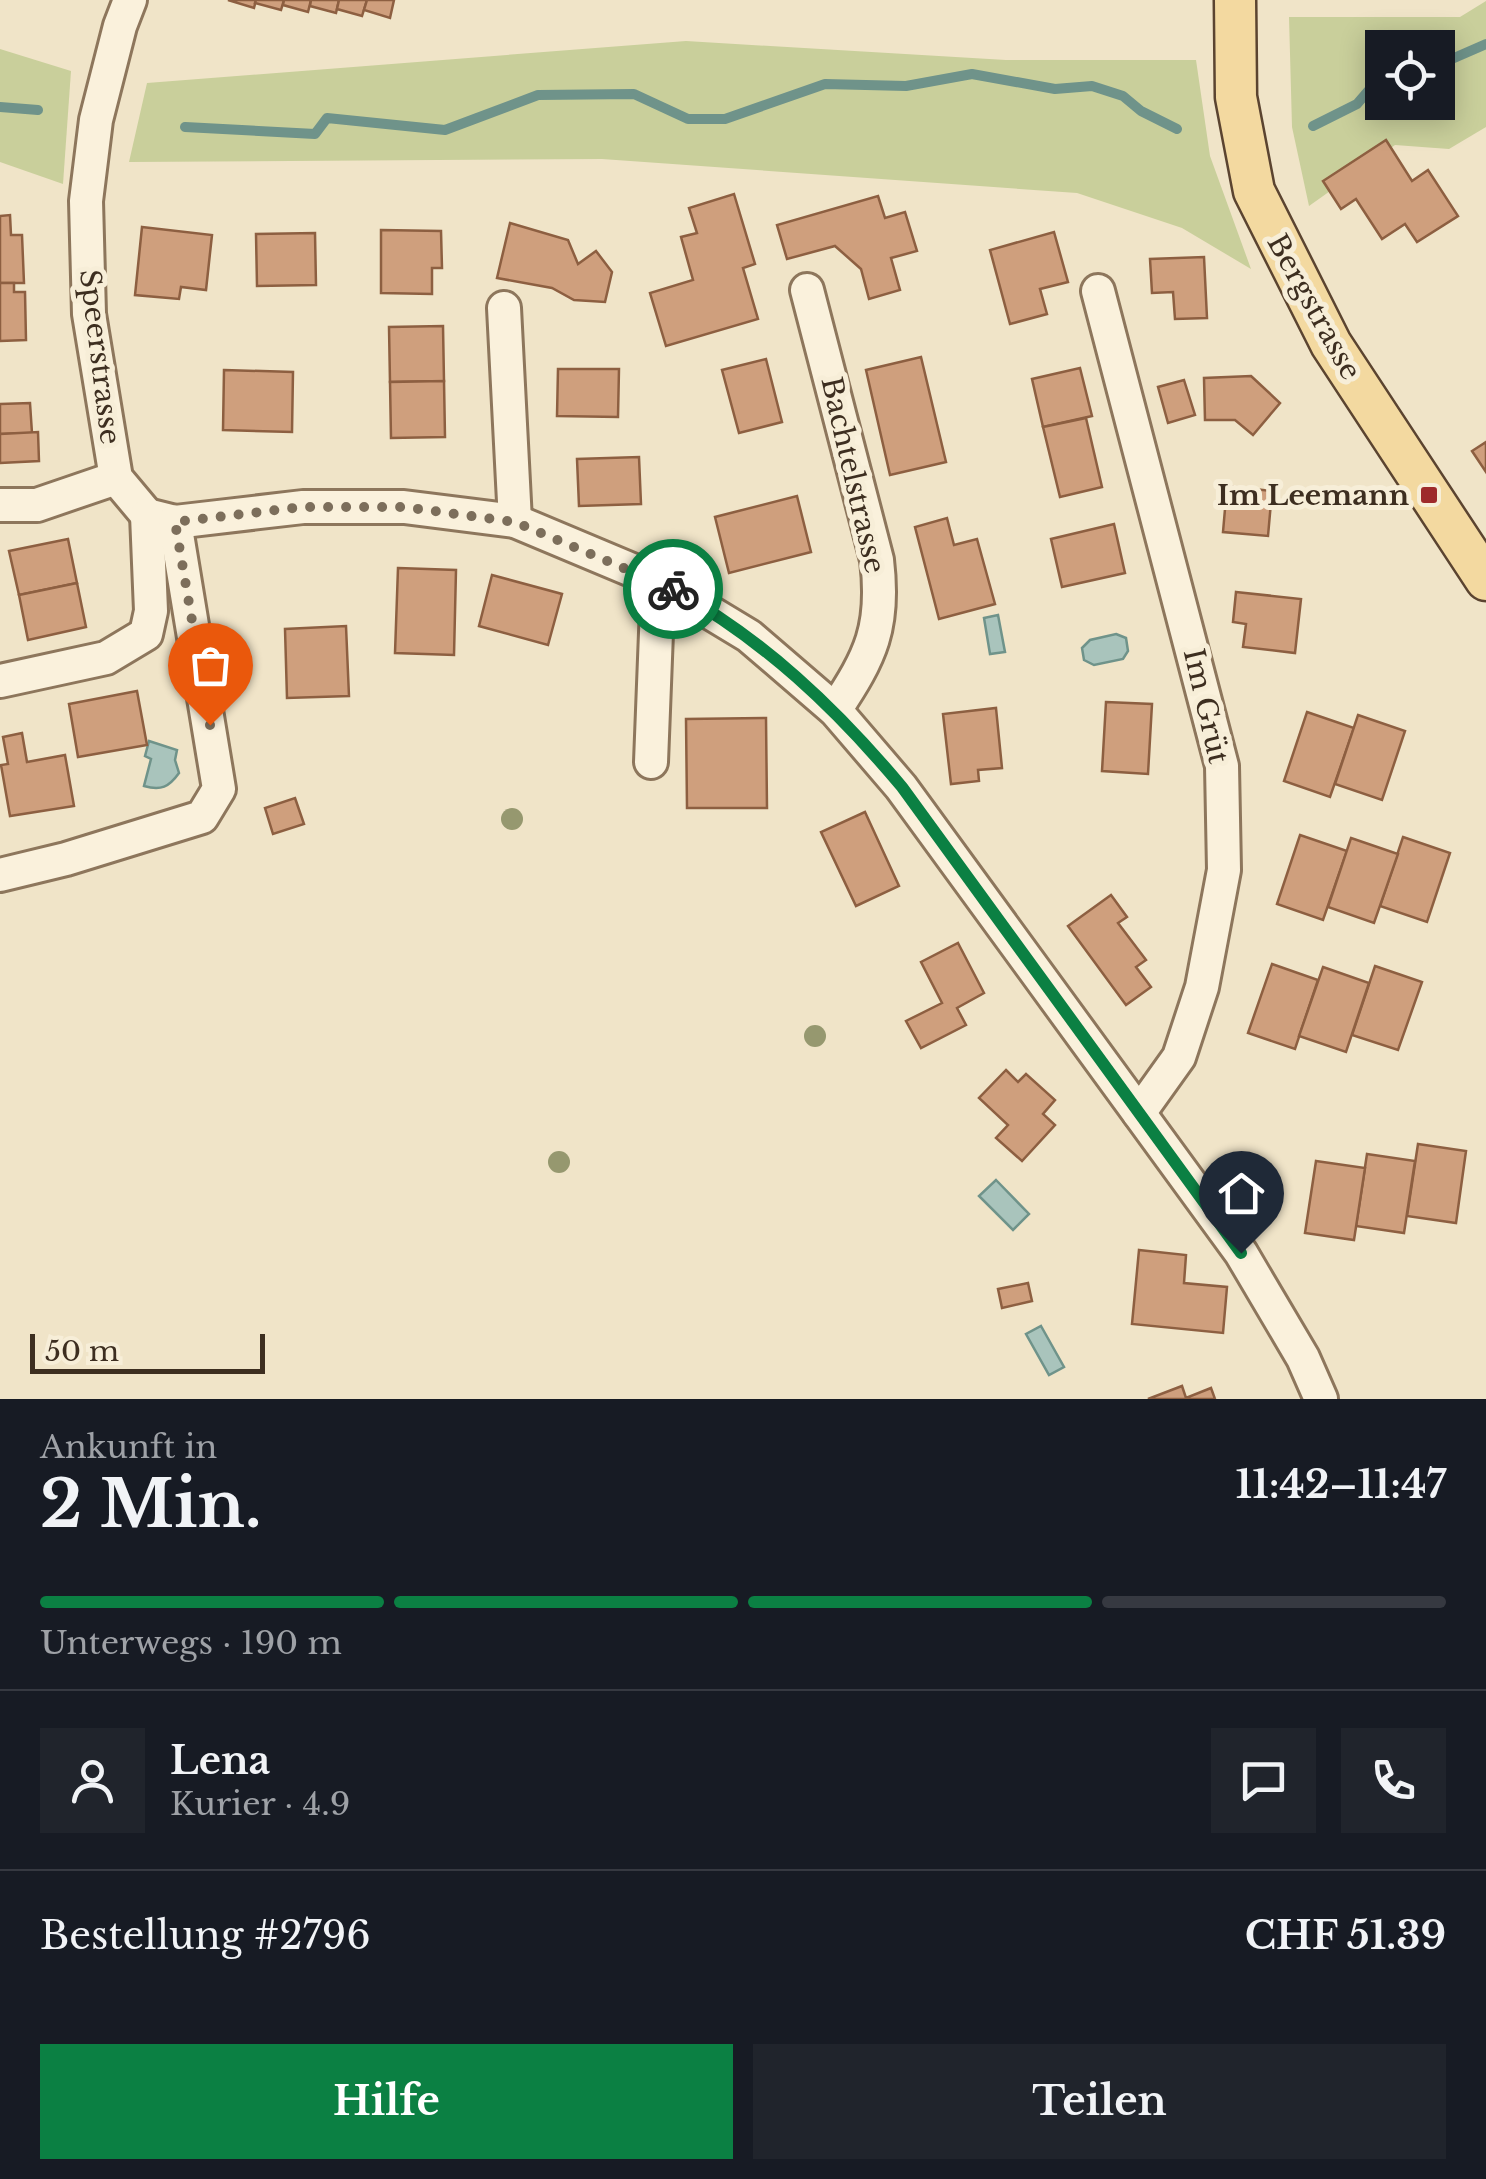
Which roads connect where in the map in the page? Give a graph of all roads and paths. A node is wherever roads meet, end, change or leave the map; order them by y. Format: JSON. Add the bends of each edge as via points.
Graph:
{"nodes":[{"id":1,"x":130,"y":0,"type":"edge"},
{"id":2,"x":1234,"y":0,"type":"edge"},
{"id":3,"x":808,"y":290,"type":"dead end"},
{"id":4,"x":1098,"y":291,"type":"dead end"},
{"id":5,"x":504,"y":308,"type":"dead end"},
{"id":6,"x":116,"y":478,"type":"junction"},
{"id":7,"x":0,"y":505,"type":"edge"},
{"id":8,"x":161,"y":518,"type":"junction"},
{"id":9,"x":515,"y":522,"type":"junction"},
{"id":10,"x":1486,"y":580,"type":"edge"},
{"id":11,"x":658,"y":581,"type":"junction"},
{"id":12,"x":0,"y":681,"type":"edge"},
{"id":13,"x":835,"y":710,"type":"junction"},
{"id":14,"x":651,"y":762,"type":"dead end"},
{"id":15,"x":0,"y":876,"type":"edge"},
{"id":16,"x":1139,"y":1113,"type":"junction"},
{"id":17,"x":1322,"y":1399,"type":"edge"}],
"edges":[{"from":1,"to":6,"type":"street","name":"Speerstrasse","via":[[96,120],[86,202],[89,314]]},
{"from":2,"to":10,"type":"main road","name":"Bergstrasse","via":[[1236,97],[1254,191],[1330,344]]},
{"from":3,"to":13,"type":"street","name":"Bachtelstrasse","via":[[879,582],[872,647]]},
{"from":4,"to":16,"type":"street","name":"Im Grüt","via":[[1222,766],[1224,870],[1202,986],[1179,1057]]},
{"from":5,"to":9,"type":"street"},
{"from":6,"to":7,"type":"street","name":"Speerstrasse","via":[[37,505]]},
{"from":6,"to":8,"type":"street","name":"Speerstrasse"},
{"from":8,"to":9,"type":"street","via":[[388,507]]},
{"from":8,"to":12,"type":"street","via":[[146,634],[106,658]]},
{"from":8,"to":15,"type":"street","via":[[219,789],[202,817]]},
{"from":9,"to":11,"type":"street"},
{"from":11,"to":13,"type":"street","via":[[748,636]]},
{"from":11,"to":14,"type":"street"},
{"from":13,"to":16,"type":"street","via":[[902,787]]},
{"from":16,"to":17,"type":"street","via":[[1250,1266]]}]}
